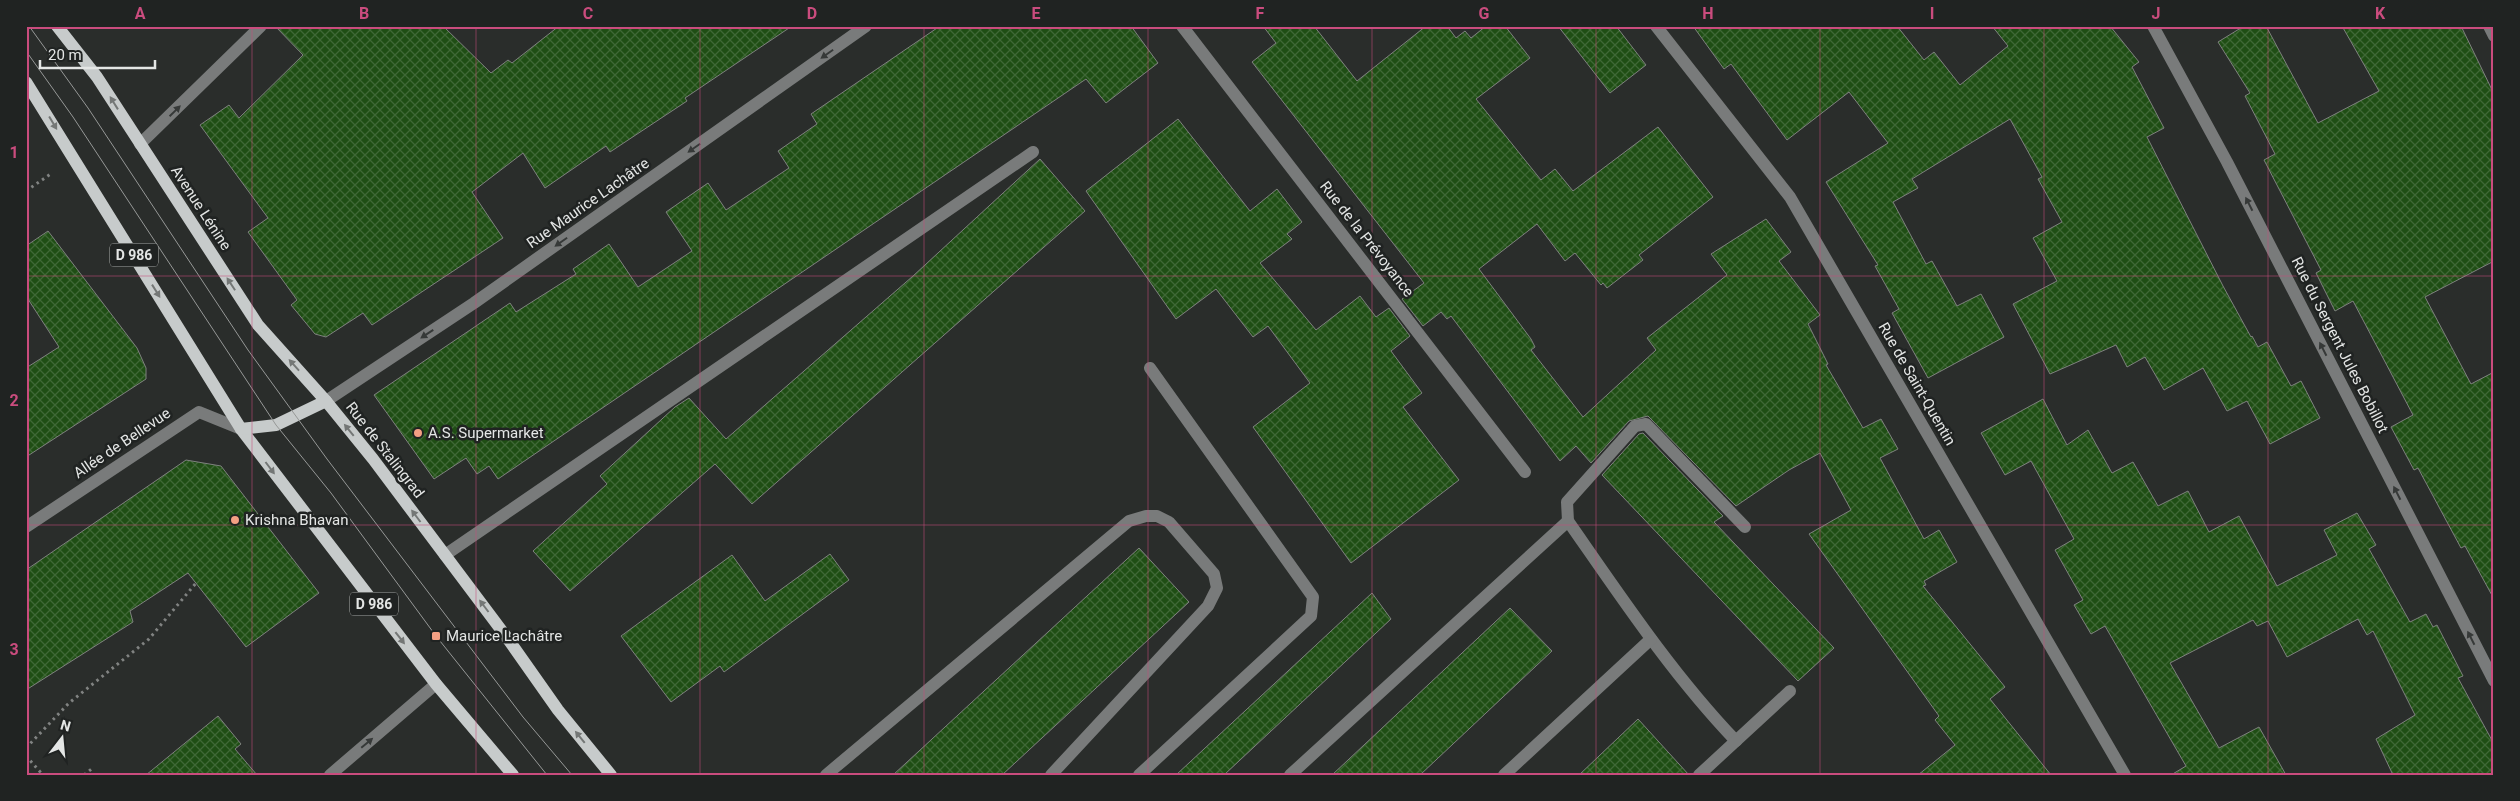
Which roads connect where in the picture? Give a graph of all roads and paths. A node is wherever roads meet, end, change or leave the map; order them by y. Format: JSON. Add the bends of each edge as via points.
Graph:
{"nodes":[{"id":1,"x":58,"y":26,"type":"edge"},
{"id":2,"x":261,"y":26,"type":"edge"},
{"id":3,"x":866,"y":26,"type":"edge"},
{"id":4,"x":1182,"y":26,"type":"edge"},
{"id":5,"x":1656,"y":26,"type":"edge"},
{"id":6,"x":2153,"y":26,"type":"edge"},
{"id":7,"x":2489,"y":26,"type":"edge"},
{"id":8,"x":2494,"y":36,"type":"edge"},
{"id":9,"x":26,"y":82,"type":"edge"},
{"id":10,"x":140,"y":144,"type":"junction"},
{"id":11,"x":1033,"y":152,"type":"dead end"},
{"id":12,"x":1150,"y":368,"type":"dead end"},
{"id":13,"x":326,"y":401,"type":"junction"},
{"id":14,"x":241,"y":429,"type":"junction"},
{"id":15,"x":1525,"y":472,"type":"dead end"},
{"id":16,"x":1568,"y":521,"type":"junction"},
{"id":17,"x":26,"y":527,"type":"edge"},
{"id":18,"x":1745,"y":527,"type":"dead end"},
{"id":19,"x":445,"y":555,"type":"junction"},
{"id":20,"x":196,"y":583,"type":"dead end"},
{"id":21,"x":1651,"y":639,"type":"junction"},
{"id":22,"x":2494,"y":681,"type":"edge"},
{"id":23,"x":436,"y":684,"type":"junction"},
{"id":24,"x":1790,"y":690,"type":"dead end"},
{"id":25,"x":1736,"y":741,"type":"junction"},
{"id":26,"x":26,"y":748,"type":"edge"},
{"id":27,"x":26,"y":756,"type":"edge"},
{"id":28,"x":94,"y":767,"type":"dead end"},
{"id":29,"x":43,"y":775,"type":"edge"},
{"id":30,"x":84,"y":775,"type":"edge"},
{"id":31,"x":330,"y":775,"type":"edge"},
{"id":32,"x":513,"y":775,"type":"edge"},
{"id":33,"x":611,"y":775,"type":"edge"},
{"id":34,"x":826,"y":775,"type":"edge"},
{"id":35,"x":1050,"y":775,"type":"edge"},
{"id":36,"x":1139,"y":775,"type":"edge"},
{"id":37,"x":1290,"y":775,"type":"edge"},
{"id":38,"x":1504,"y":775,"type":"edge"},
{"id":39,"x":1699,"y":775,"type":"edge"},
{"id":40,"x":2125,"y":775,"type":"edge"}],
"edges":[{"from":10,"to":1,"type":"main road","name":"Avenue Lénine","one_way":true,"via":[[97,77]]},
{"from":10,"to":2,"type":"street","one_way":true},
{"from":3,"to":13,"type":"street","name":"Rue Maurice Lachâtre","one_way":true,"via":[[474,303]]},
{"from":4,"to":15,"type":"street","name":"Rue de la Prévoyance"},
{"from":5,"to":40,"type":"street","name":"Rue de Saint-Quentin","via":[[1790,197]]},
{"from":22,"to":6,"type":"street","name":"Rue du Sergent Jules Bobillot","one_way":true,"via":[[2227,162]]},
{"from":7,"to":8,"type":"street"},
{"from":9,"to":14,"type":"main road","number":"D 986","one_way":true},
{"from":13,"to":10,"type":"main road","name":"Avenue Lénine","one_way":true,"via":[[258,325]]},
{"from":11,"to":19,"type":"street"},
{"from":12,"to":36,"type":"street","via":[[1313,597],[1310,616]]},
{"from":13,"to":14,"type":"main road","name":"Rue de Stalingrad","via":[[276,425]]},
{"from":19,"to":13,"type":"main road","name":"Rue de Stalingrad","one_way":true},
{"from":14,"to":17,"type":"street","name":"Allée de Bellevue","via":[[199,412]]},
{"from":14,"to":23,"type":"main road","number":"D 986","one_way":true},
{"from":16,"to":18,"type":"street","via":[[1567,502],[1635,426],[1646,424]]},
{"from":16,"to":21,"type":"street"},
{"from":16,"to":37,"type":"street"},
{"from":33,"to":19,"type":"main road","name":"Rue de Stalingrad","one_way":true,"via":[[558,710]]},
{"from":20,"to":26,"type":"path","via":[[148,640],[68,703]]},
{"from":21,"to":25,"type":"street"},
{"from":21,"to":38,"type":"street"},
{"from":31,"to":23,"type":"street","one_way":true},
{"from":23,"to":32,"type":"main road","number":"D 986"},
{"from":24,"to":25,"type":"street"},
{"from":25,"to":39,"type":"street"},
{"from":27,"to":29,"type":"path"},
{"from":28,"to":30,"type":"path"},
{"from":34,"to":35,"type":"street","via":[[1129,521],[1157,516],[1169,522],[1214,574],[1217,588],[1208,606]]}]}
